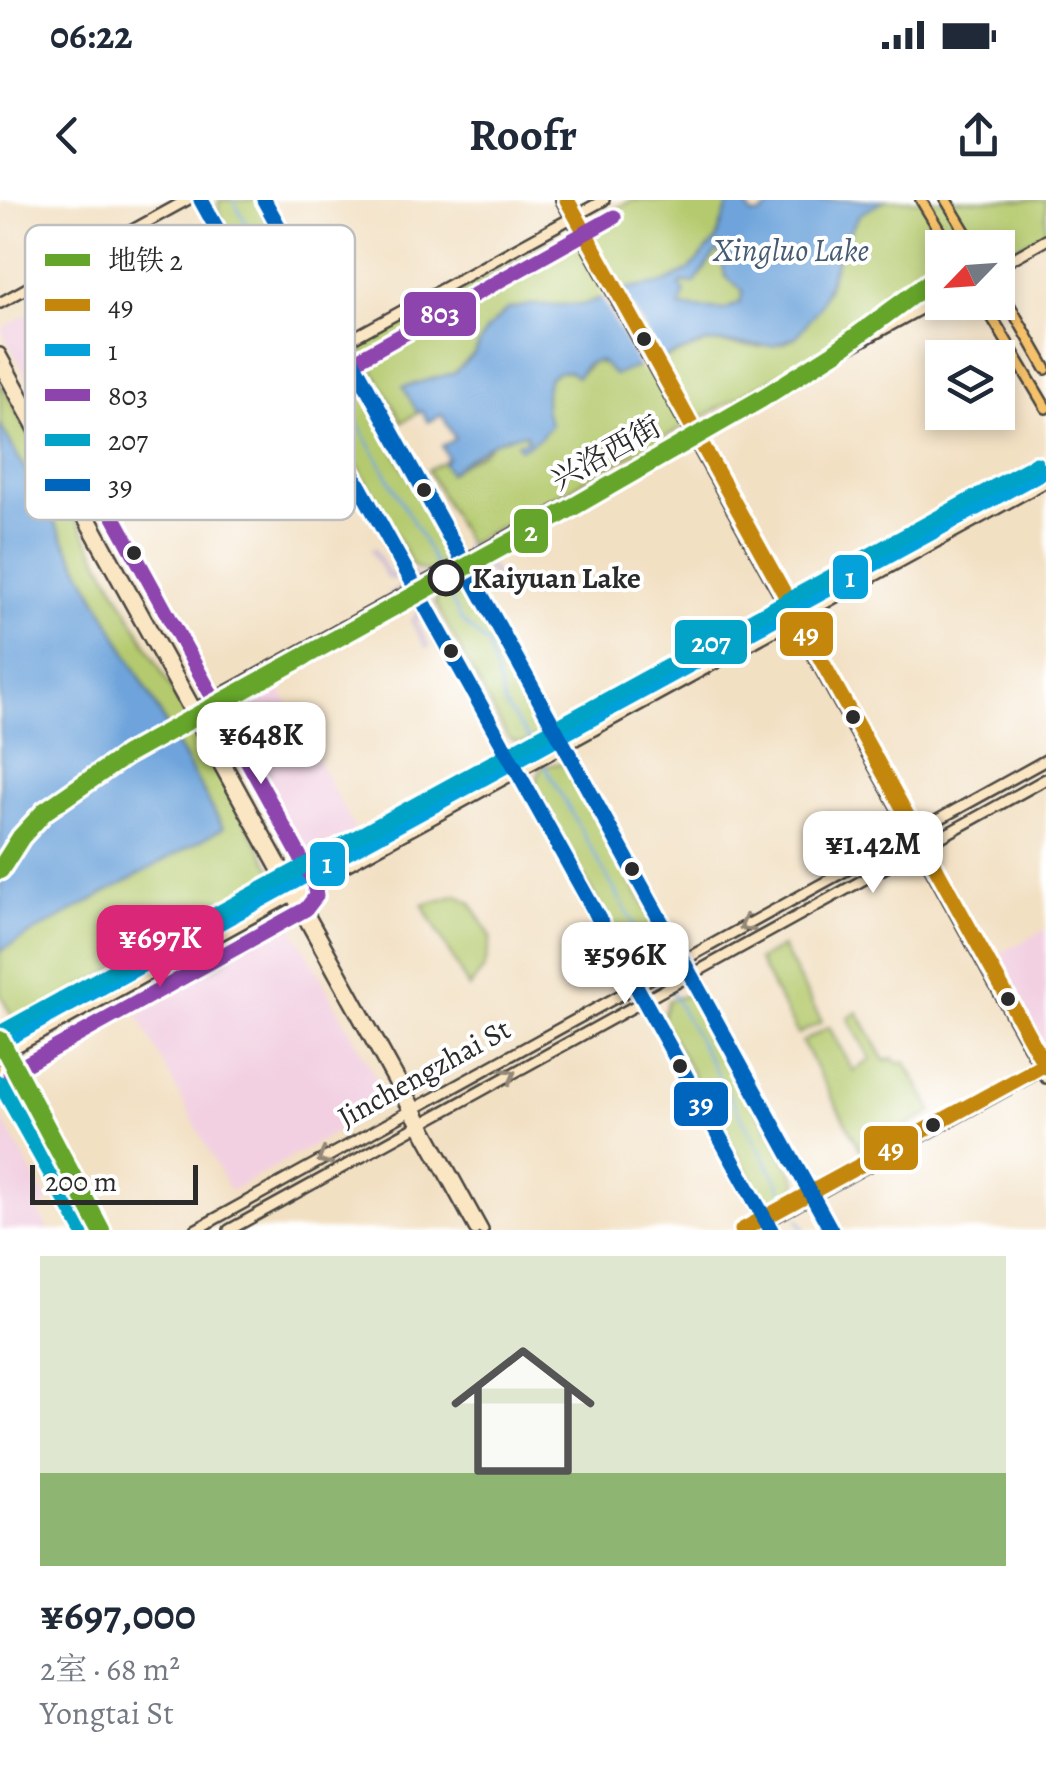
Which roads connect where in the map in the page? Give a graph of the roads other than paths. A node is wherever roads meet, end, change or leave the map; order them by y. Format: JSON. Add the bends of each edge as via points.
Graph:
{"nodes":[{"id":1,"x":176,"y":200,"type":"edge"},
{"id":2,"x":187,"y":200,"type":"edge"},
{"id":3,"x":200,"y":200,"type":"edge"},
{"id":4,"x":264,"y":200,"type":"edge"},
{"id":5,"x":564,"y":200,"type":"edge"},
{"id":6,"x":594,"y":200,"type":"edge"},
{"id":7,"x":604,"y":200,"type":"edge"},
{"id":8,"x":921,"y":200,"type":"edge"},
{"id":9,"x":946,"y":200,"type":"edge"},
{"id":10,"x":572,"y":215,"type":"junction"},
{"id":11,"x":132,"y":225,"type":"edge"},
{"id":12,"x":140,"y":225,"type":"edge"},
{"id":13,"x":214,"y":225,"type":"edge"},
{"id":14,"x":278,"y":225,"type":"edge"},
{"id":15,"x":939,"y":230,"type":"edge"},
{"id":16,"x":964,"y":230,"type":"edge"},
{"id":17,"x":1046,"y":243,"type":"edge"},
{"id":18,"x":1015,"y":260,"type":"edge"},
{"id":19,"x":25,"y":286,"type":"edge"},
{"id":20,"x":25,"y":287,"type":"edge"},
{"id":21,"x":0,"y":300,"type":"edge"},
{"id":22,"x":925,"y":310,"type":"edge"},
{"id":23,"x":1015,"y":314,"type":"edge"},
{"id":24,"x":993,"y":320,"type":"edge"},
{"id":25,"x":355,"y":335,"type":"edge"},
{"id":26,"x":0,"y":353,"type":"edge"},
{"id":27,"x":355,"y":365,"type":"edge"},
{"id":28,"x":0,"y":368,"type":"edge"},
{"id":29,"x":1046,"y":369,"type":"edge"},
{"id":30,"x":25,"y":400,"type":"edge"},
{"id":31,"x":1046,"y":408,"type":"edge"},
{"id":32,"x":25,"y":410,"type":"edge"},
{"id":33,"x":694,"y":435,"type":"junction"},
{"id":34,"x":1046,"y":470,"type":"edge"},
{"id":35,"x":355,"y":477,"type":"edge"},
{"id":36,"x":1046,"y":482,"type":"edge"},
{"id":37,"x":89,"y":520,"type":"edge"},
{"id":38,"x":465,"y":562,"type":"junction"},
{"id":39,"x":417,"y":588,"type":"junction"},
{"id":40,"x":794,"y":615,"type":"junction"},
{"id":41,"x":194,"y":712,"type":"junction"},
{"id":42,"x":563,"y":742,"type":"junction"},
{"id":43,"x":1046,"y":760,"type":"edge"},
{"id":44,"x":520,"y":765,"type":"junction"},
{"id":45,"x":1046,"y":780,"type":"edge"},
{"id":46,"x":914,"y":833,"type":"junction"},
{"id":47,"x":921,"y":847,"type":"junction"},
{"id":48,"x":291,"y":889,"type":"junction"},
{"id":49,"x":679,"y":962,"type":"junction"},
{"id":50,"x":687,"y":978,"type":"junction"},
{"id":51,"x":636,"y":985,"type":"junction"},
{"id":52,"x":644,"y":1001,"type":"junction"},
{"id":53,"x":1,"y":1048,"type":"edge"},
{"id":54,"x":0,"y":1069,"type":"edge"},
{"id":55,"x":1044,"y":1069,"type":"edge"},
{"id":56,"x":412,"y":1108,"type":"junction"},
{"id":57,"x":420,"y":1124,"type":"junction"},
{"id":58,"x":813,"y":1196,"type":"junction"},
{"id":59,"x":768,"y":1224,"type":"edge"},
{"id":60,"x":89,"y":1230,"type":"edge"},
{"id":61,"x":105,"y":1230,"type":"edge"},
{"id":62,"x":195,"y":1230,"type":"edge"},
{"id":63,"x":229,"y":1230,"type":"edge"},
{"id":64,"x":475,"y":1230,"type":"edge"},
{"id":65,"x":483,"y":1230,"type":"edge"},
{"id":66,"x":742,"y":1230,"type":"edge"},
{"id":67,"x":755,"y":1230,"type":"edge"},
{"id":68,"x":832,"y":1230,"type":"edge"}],
"edges":[{"from":1,"to":11,"type":"main road"},
{"from":2,"to":12,"type":"main road"},
{"from":3,"to":13,"type":"main road"},
{"from":4,"to":14,"type":"main road"},
{"from":5,"to":10,"type":"main road"},
{"from":6,"to":10,"type":"main road"},
{"from":7,"to":10,"type":"main road"},
{"from":8,"to":15,"type":"main road"},
{"from":9,"to":16,"type":"main road"},
{"from":10,"to":25,"type":"main road"},
{"from":10,"to":33,"type":"main road"},
{"from":17,"to":18,"type":"main road"},
{"from":19,"to":21,"type":"main road"},
{"from":20,"to":21,"type":"main road"},
{"from":22,"to":33,"type":"main road","name":"兴洛西街"},
{"from":23,"to":29,"type":"main road"},
{"from":24,"to":31,"type":"main road"},
{"from":26,"to":30,"type":"main road"},
{"from":27,"to":38,"type":"main road"},
{"from":28,"to":32,"type":"main road"},
{"from":33,"to":38,"type":"main road","name":"兴洛西街"},
{"from":33,"to":40,"type":"main road"},
{"from":34,"to":40,"type":"main road"},
{"from":35,"to":39,"type":"main road"},
{"from":36,"to":40,"type":"main road"},
{"from":37,"to":41,"type":"main road"},
{"from":38,"to":39,"type":"main road","name":"兴洛西街"},
{"from":38,"to":42,"type":"main road"},
{"from":39,"to":41,"type":"main road","name":"兴洛西街"},
{"from":39,"to":44,"type":"main road"},
{"from":40,"to":42,"type":"main road"},
{"from":40,"to":46,"type":"main road"},
{"from":41,"to":48,"type":"main road"},
{"from":42,"to":44,"type":"main road"},
{"from":42,"to":49,"type":"main road"},
{"from":43,"to":46,"type":"main road","name":"Jinchengzhai St"},
{"from":44,"to":48,"type":"main road"},
{"from":44,"to":51,"type":"main road"},
{"from":45,"to":47,"type":"main road"},
{"from":46,"to":47,"type":"main road"},
{"from":46,"to":49,"type":"main road","name":"Jinchengzhai St","one_way":true},
{"from":47,"to":50,"type":"main road"},
{"from":47,"to":55,"type":"main road"},
{"from":48,"to":53,"type":"main road"},
{"from":48,"to":56,"type":"main road"},
{"from":49,"to":50,"type":"main road"},
{"from":49,"to":51,"type":"main road","name":"Jinchengzhai St"},
{"from":50,"to":52,"type":"main road","name":"Jinchengzhai St"},
{"from":50,"to":58,"type":"main road"},
{"from":51,"to":52,"type":"main road"},
{"from":51,"to":56,"type":"main road","name":"Jinchengzhai St"},
{"from":57,"to":52,"type":"main road","name":"Jinchengzhai St","one_way":true},
{"from":52,"to":59,"type":"main road"},
{"from":53,"to":61,"type":"main road"},
{"from":54,"to":60,"type":"main road"},
{"from":55,"to":58,"type":"street"},
{"from":56,"to":57,"type":"main road"},
{"from":56,"to":62,"type":"main road","name":"Jinchengzhai St","one_way":true},
{"from":57,"to":63,"type":"main road","name":"Jinchengzhai St"},
{"from":57,"to":64,"type":"main road"},
{"from":57,"to":65,"type":"main road"},
{"from":58,"to":59,"type":"street"},
{"from":58,"to":68,"type":"main road"},
{"from":59,"to":66,"type":"street"},
{"from":59,"to":67,"type":"street"}]}
